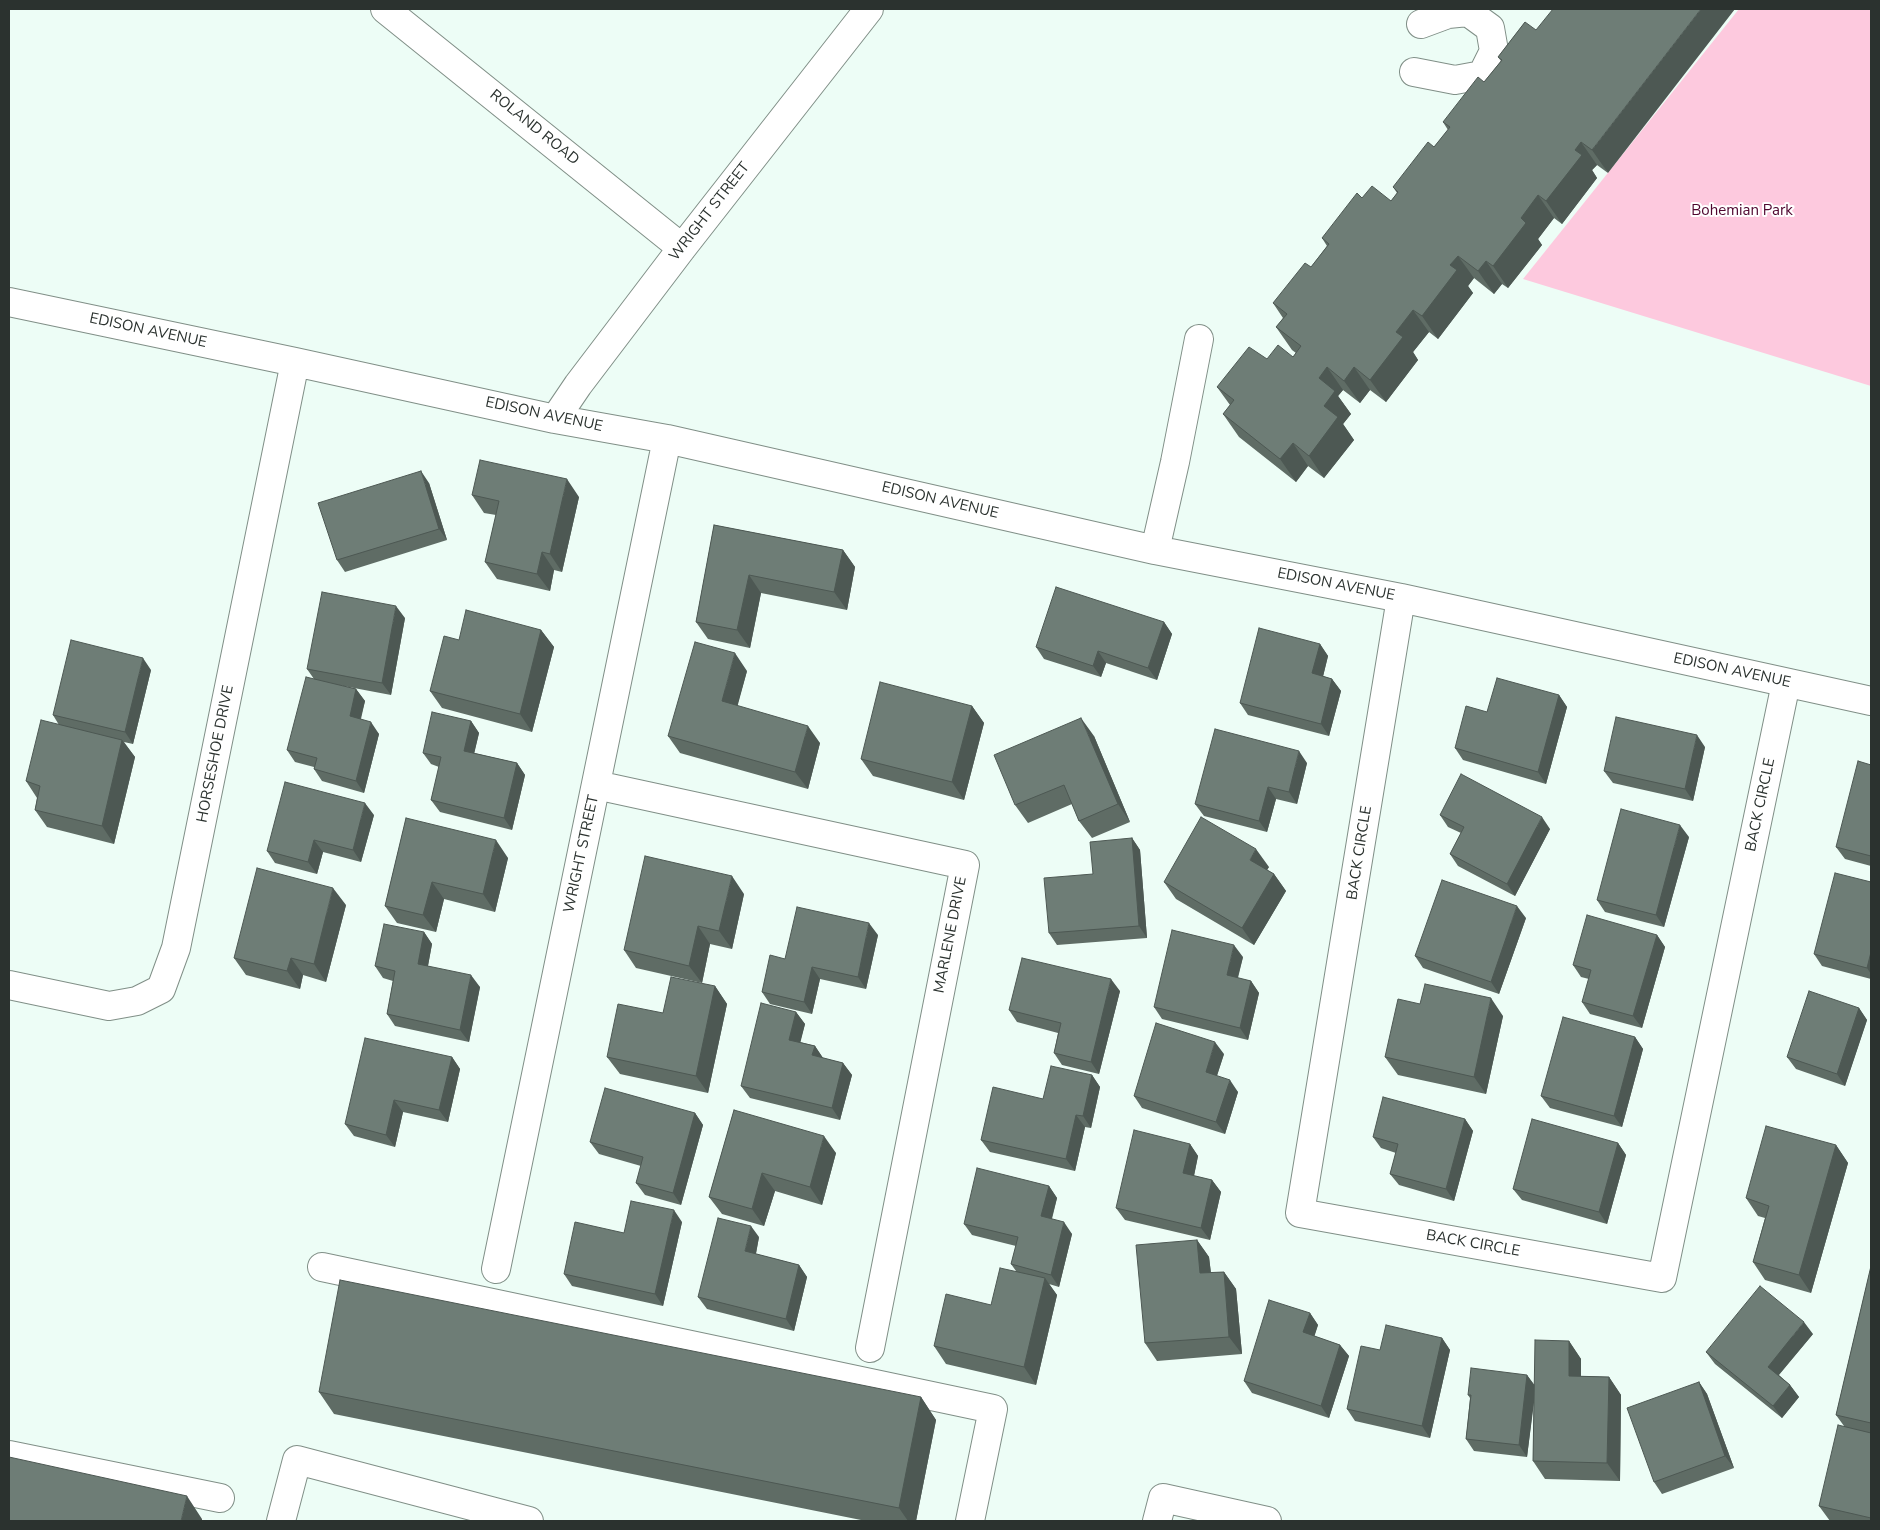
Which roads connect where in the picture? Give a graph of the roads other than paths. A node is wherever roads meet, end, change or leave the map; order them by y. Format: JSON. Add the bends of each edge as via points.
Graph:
{"nodes":[{"id":1,"x":385,"y":9,"type":"edge"},
{"id":2,"x":869,"y":9,"type":"edge"},
{"id":3,"x":1421,"y":24,"type":"dead end"},
{"id":4,"x":1518,"y":36,"type":"edge"},
{"id":5,"x":1492,"y":43,"type":"junction"},
{"id":6,"x":1414,"y":72,"type":"dead end"},
{"id":7,"x":682,"y":248,"type":"junction"},
{"id":8,"x":9,"y":302,"type":"edge"},
{"id":9,"x":1199,"y":339,"type":"dead end"},
{"id":10,"x":295,"y":362,"type":"junction"},
{"id":11,"x":555,"y":419,"type":"junction"},
{"id":12,"x":667,"y":439,"type":"junction"},
{"id":13,"x":1154,"y":550,"type":"junction"},
{"id":14,"x":1401,"y":598,"type":"junction"},
{"id":15,"x":1786,"y":683,"type":"junction"},
{"id":16,"x":1871,"y":701,"type":"edge"},
{"id":17,"x":596,"y":785,"type":"junction"},
{"id":18,"x":9,"y":985,"type":"edge"},
{"id":19,"x":322,"y":1267,"type":"dead end"},
{"id":20,"x":496,"y":1269,"type":"dead end"},
{"id":21,"x":870,"y":1348,"type":"dead end"},
{"id":22,"x":9,"y":1455,"type":"edge"},
{"id":23,"x":220,"y":1498,"type":"dead end"},
{"id":24,"x":1160,"y":1509,"type":"edge"},
{"id":25,"x":281,"y":1521,"type":"edge"},
{"id":26,"x":529,"y":1521,"type":"edge"},
{"id":27,"x":970,"y":1521,"type":"edge"},
{"id":28,"x":1267,"y":1521,"type":"edge"}],
"edges":[{"from":1,"to":7,"type":"street","name":"ROLAND ROAD"},
{"from":2,"to":7,"type":"street","name":"WRIGHT STREET"},
{"from":3,"to":5,"type":"street","via":[[1448,14],[1468,12],[1490,28]]},
{"from":4,"to":5,"type":"street"},
{"from":5,"to":6,"type":"street","via":[[1494,51],[1482,75],[1455,80]]},
{"from":7,"to":11,"type":"street","name":"WRIGHT STREET"},
{"from":8,"to":10,"type":"street","name":"EDISON AVENUE"},
{"from":9,"to":13,"type":"street"},
{"from":10,"to":11,"type":"street","name":"EDISON AVENUE"},
{"from":10,"to":18,"type":"street","name":"HORSESHOE DRIVE","via":[[176,948],[160,989],[137,1001],[109,1006]]},
{"from":11,"to":12,"type":"street","name":"EDISON AVENUE"},
{"from":12,"to":13,"type":"street","name":"EDISON AVENUE"},
{"from":12,"to":17,"type":"street","name":"WRIGHT STREET"},
{"from":13,"to":14,"type":"street","name":"EDISON AVENUE"},
{"from":14,"to":15,"type":"street","name":"EDISON AVENUE"},
{"from":14,"to":15,"type":"street","name":"BACK CIRCLE","via":[[1300,1213],[1662,1278]]},
{"from":15,"to":16,"type":"street","name":"EDISON AVENUE"},
{"from":17,"to":20,"type":"street","name":"WRIGHT STREET"},
{"from":17,"to":21,"type":"street","name":"MARLENE DRIVE","via":[[965,864]]},
{"from":19,"to":27,"type":"street","via":[[993,1409]]},
{"from":22,"to":23,"type":"street"},
{"from":24,"to":28,"type":"street"},
{"from":25,"to":26,"type":"street","via":[[298,1460]]}]}
